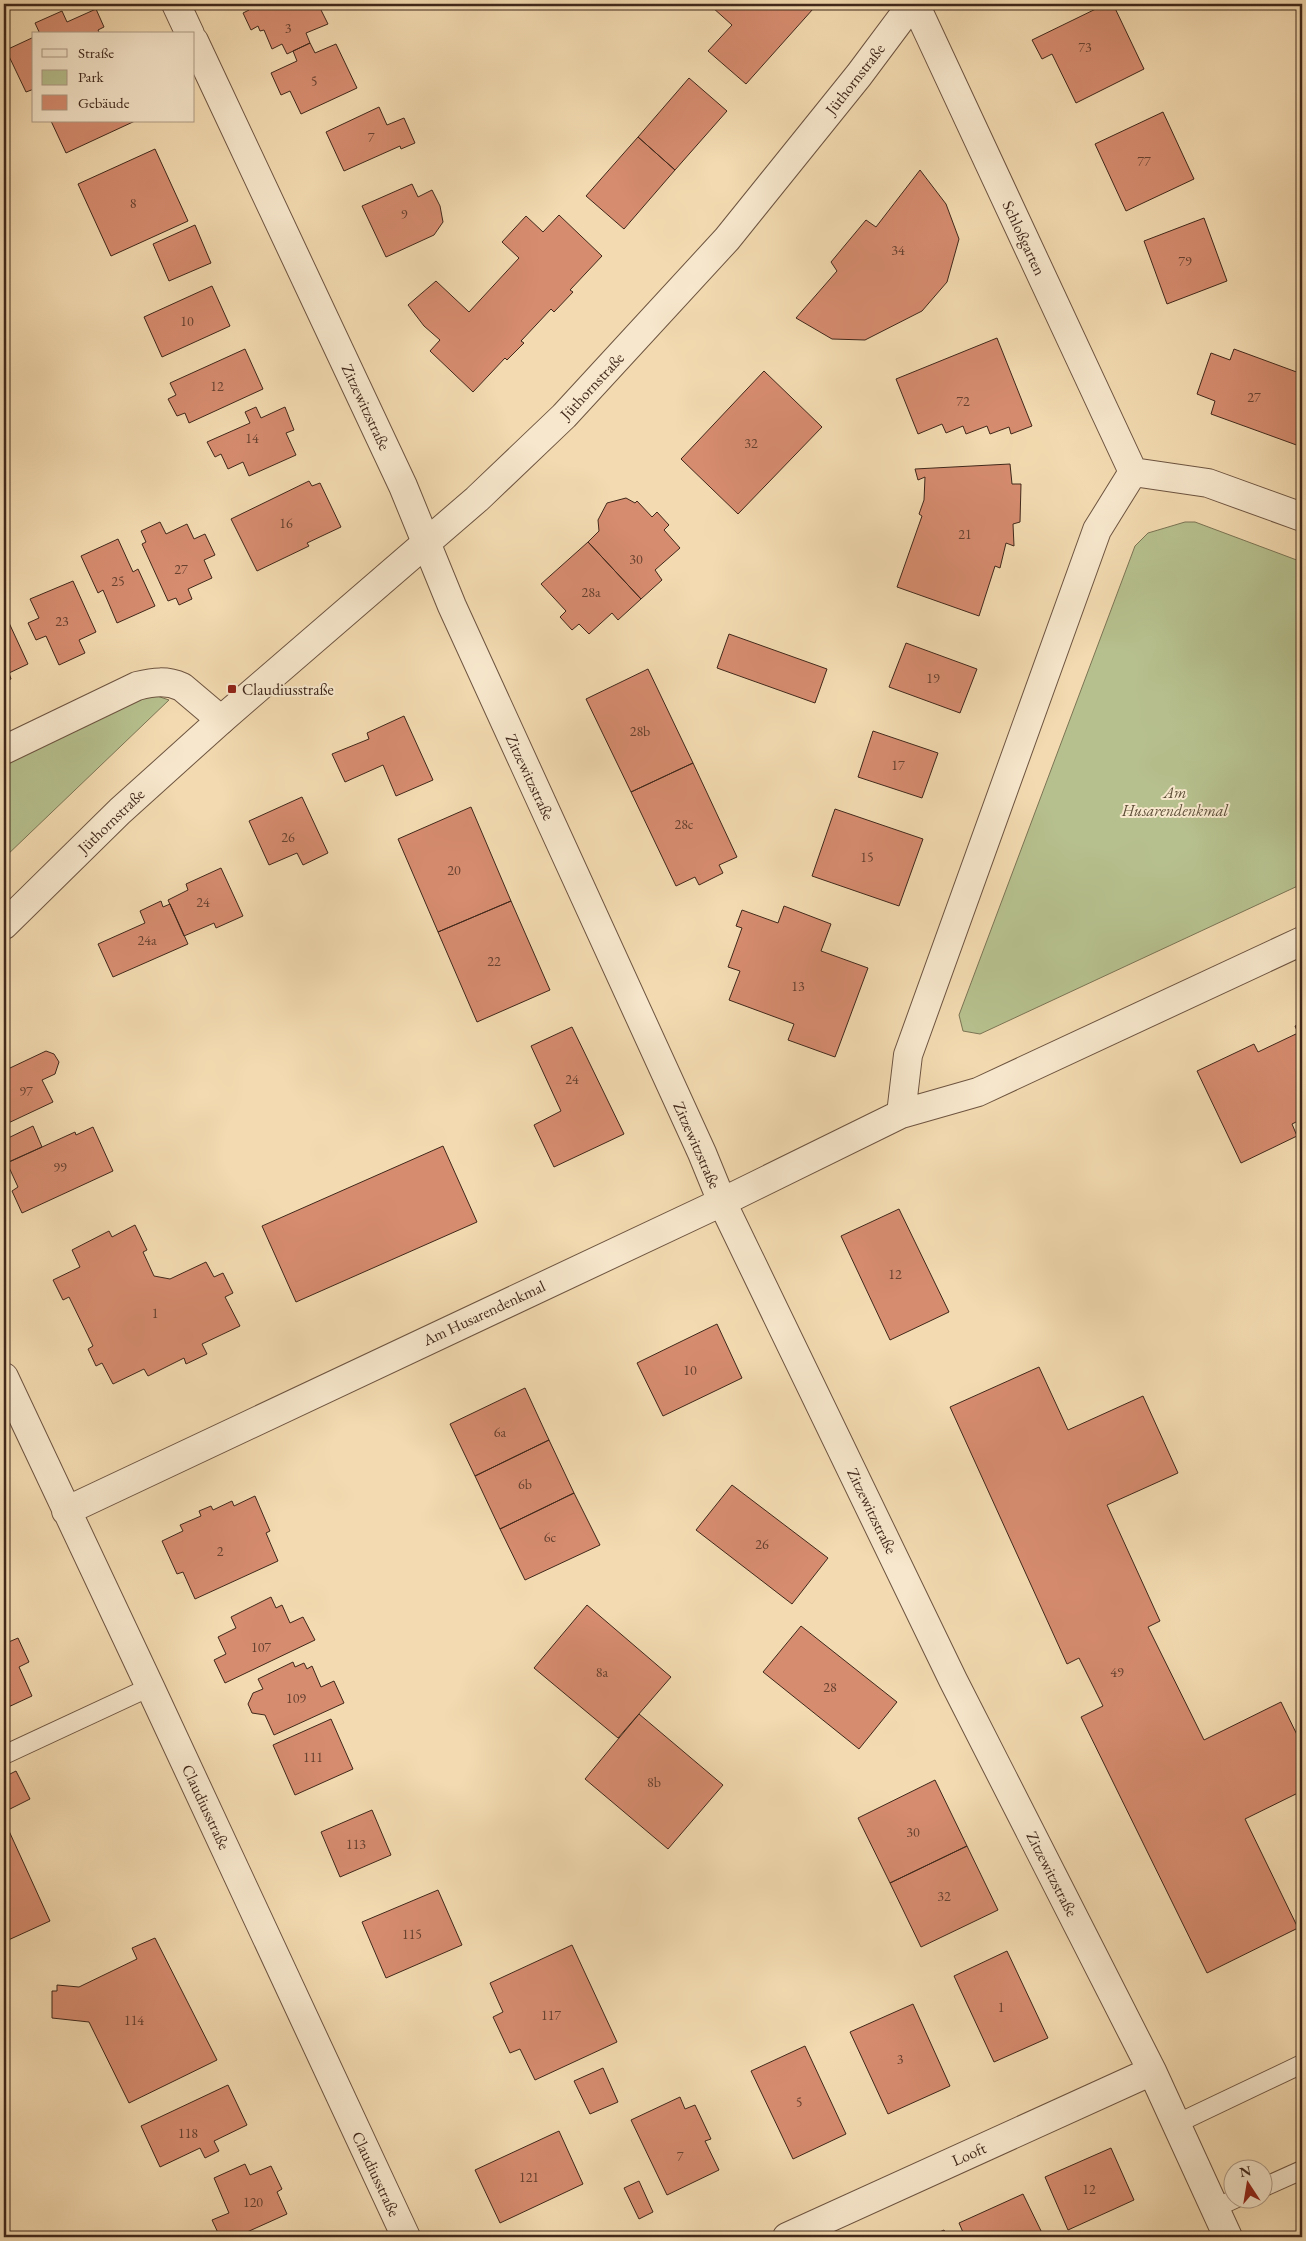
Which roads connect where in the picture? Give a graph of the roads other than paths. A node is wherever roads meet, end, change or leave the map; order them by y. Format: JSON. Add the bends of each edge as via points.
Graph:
{"nodes":[{"id":1,"x":176,"y":4,"type":"edge"},
{"id":2,"x":914,"y":4,"type":"edge"},
{"id":3,"x":189,"y":32,"type":"edge"},
{"id":4,"x":195,"y":43,"type":"edge"},
{"id":5,"x":1133,"y":472,"type":"junction"},
{"id":6,"x":1302,"y":517,"type":"edge"},
{"id":7,"x":425,"y":545,"type":"junction"},
{"id":8,"x":221,"y":720,"type":"junction"},
{"id":9,"x":4,"y":750,"type":"edge"},
{"id":10,"x":4,"y":925,"type":"edge"},
{"id":11,"x":1302,"y":941,"type":"edge"},
{"id":12,"x":901,"y":1114,"type":"junction"},
{"id":13,"x":722,"y":1202,"type":"junction"},
{"id":14,"x":4,"y":1377,"type":"edge"},
{"id":15,"x":66,"y":1510,"type":"junction"},
{"id":16,"x":150,"y":1687,"type":"junction"},
{"id":17,"x":4,"y":1755,"type":"edge"},
{"id":18,"x":1302,"y":2064,"type":"edge"},
{"id":19,"x":1152,"y":2071,"type":"junction"},
{"id":20,"x":1176,"y":2124,"type":"junction"},
{"id":21,"x":1302,"y":2170,"type":"edge"},
{"id":22,"x":1274,"y":2183,"type":"edge"},
{"id":23,"x":1224,"y":2200,"type":"edge"},
{"id":24,"x":1226,"y":2208,"type":"edge"},
{"id":25,"x":406,"y":2237,"type":"edge"},
{"id":26,"x":787,"y":2237,"type":"edge"},
{"id":27,"x":1228,"y":2237,"type":"edge"}],
"edges":[{"from":1,"to":3,"type":"street"},
{"from":2,"to":5,"type":"street","name":"Schloßgarten"},
{"from":2,"to":7,"type":"street","name":"Jüthornstraße","via":[[728,239],[564,416]]},
{"from":4,"to":7,"type":"street","name":"Zitzewitzstraße","via":[[403,486]]},
{"from":5,"to":6,"type":"street","via":[[1208,483]]},
{"from":5,"to":12,"type":"street","via":[[1098,530],[908,1055]]},
{"from":7,"to":8,"type":"street","name":"Jüthornstraße"},
{"from":7,"to":13,"type":"street","name":"Zitzewitzstraße"},
{"from":8,"to":9,"type":"street","via":[[182,687],[157,681],[137,686]]},
{"from":8,"to":10,"type":"street","name":"Jüthornstraße","via":[[120,810]]},
{"from":11,"to":12,"type":"street","name":"Am Husarendenkmal","via":[[978,1092]]},
{"from":12,"to":13,"type":"street","name":"Am Husarendenkmal"},
{"from":13,"to":15,"type":"street","name":"Am Husarendenkmal"},
{"from":13,"to":19,"type":"street","name":"Zitzewitzstraße","via":[[954,1680]]},
{"from":14,"to":15,"type":"street","name":"Claudiusstraße"},
{"from":15,"to":16,"type":"street","name":"Claudiusstraße"},
{"from":16,"to":17,"type":"lane"},
{"from":16,"to":25,"type":"street","name":"Claudiusstraße"},
{"from":18,"to":20,"type":"lane"},
{"from":19,"to":20,"type":"street","name":"Zitzewitzstraße"},
{"from":19,"to":26,"type":"street","name":"Looft"},
{"from":20,"to":23,"type":"street","name":"Zitzewitzstraße"},
{"from":21,"to":22,"type":"lane"},
{"from":24,"to":27,"type":"street","name":"Zitzewitzstraße"}]}
